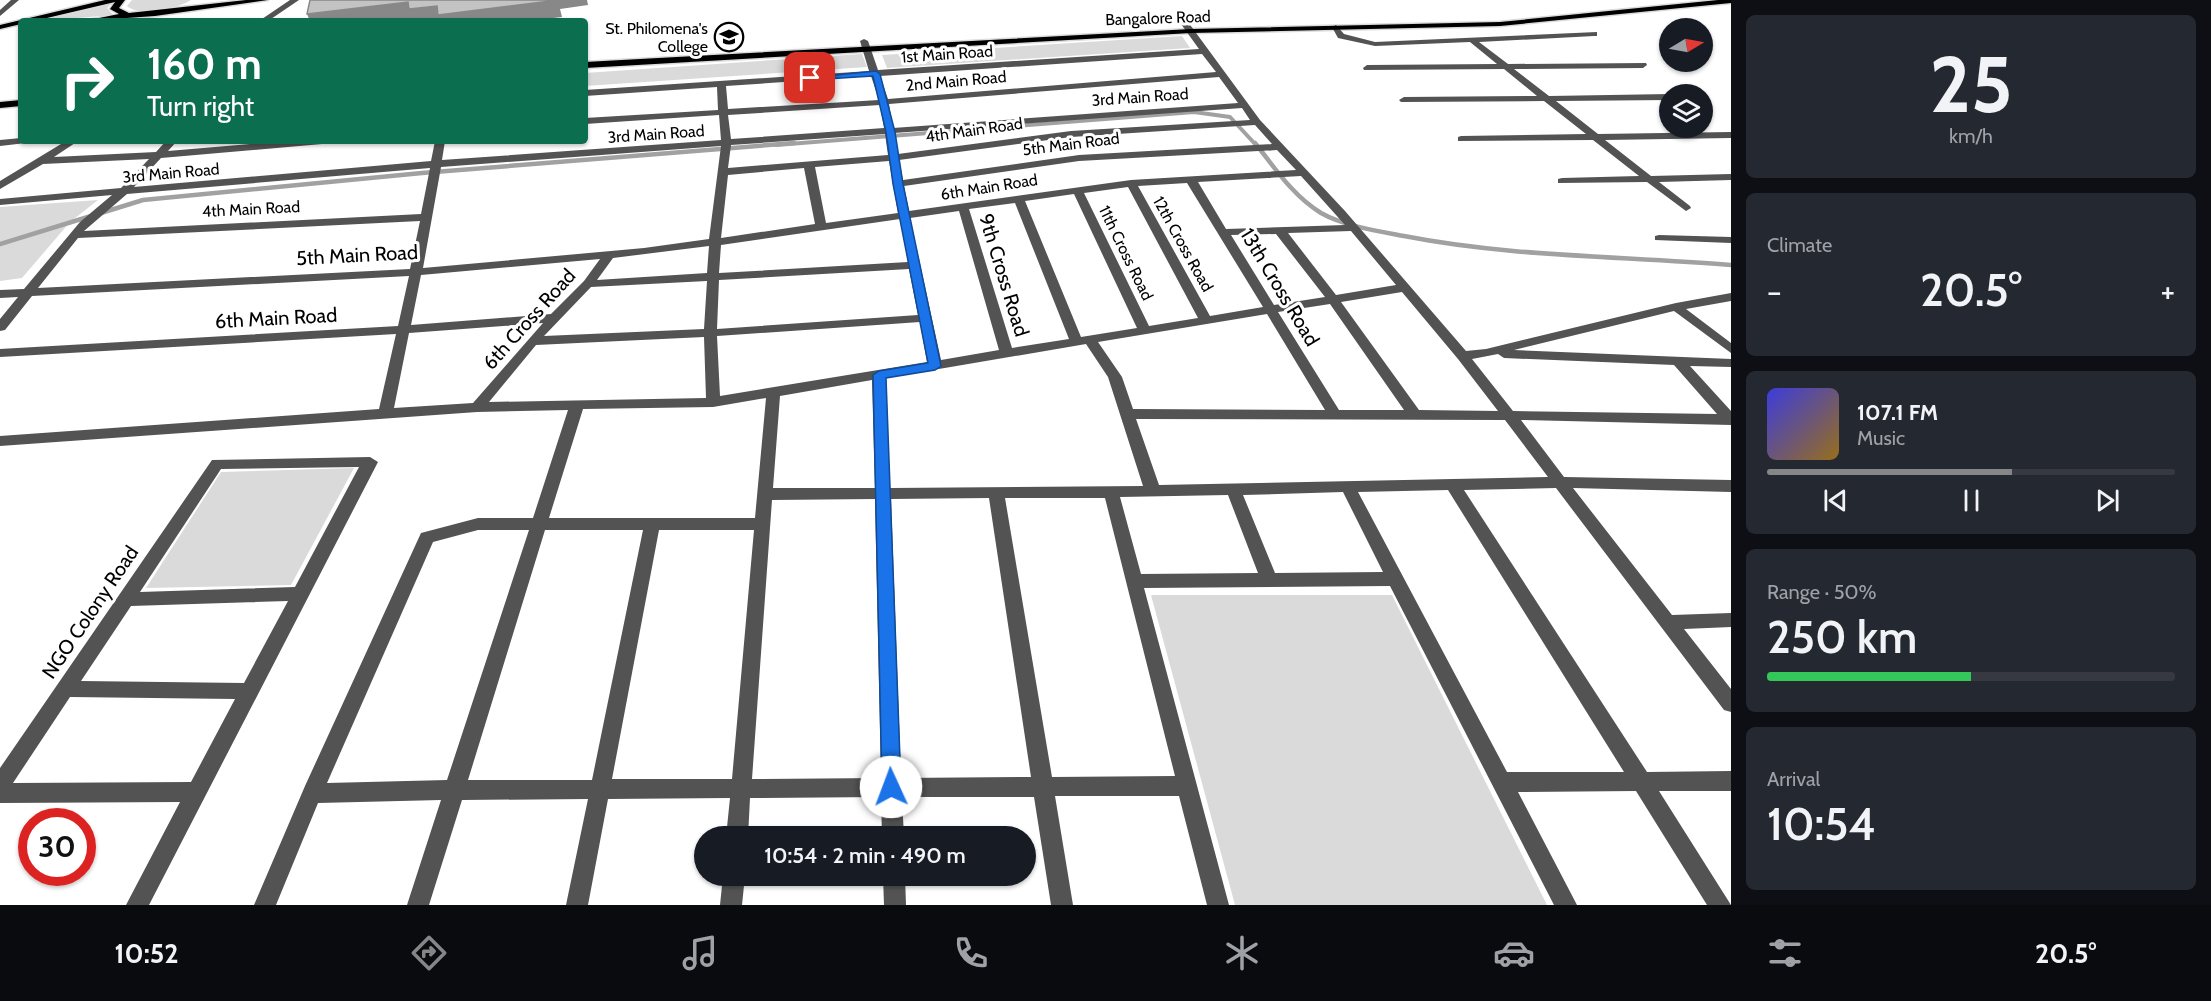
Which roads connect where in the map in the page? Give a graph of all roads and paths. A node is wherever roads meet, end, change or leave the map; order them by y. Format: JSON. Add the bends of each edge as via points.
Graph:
{"nodes":[{"id":1,"x":15,"y":0,"type":"edge"},
{"id":2,"x":115,"y":0,"type":"edge"},
{"id":3,"x":122,"y":0,"type":"edge"},
{"id":4,"x":200,"y":0,"type":"edge"},
{"id":5,"x":264,"y":0,"type":"edge"},
{"id":6,"x":295,"y":0,"type":"edge"},
{"id":7,"x":1669,"y":0,"type":"edge"},
{"id":8,"x":1731,"y":1,"type":"edge"},
{"id":9,"x":0,"y":14,"type":"edge"},
{"id":10,"x":155,"y":14,"type":"junction"},
{"id":11,"x":128,"y":15,"type":"junction"},
{"id":12,"x":36,"y":18,"type":"edge"},
{"id":13,"x":108,"y":18,"type":"edge"},
{"id":14,"x":268,"y":18,"type":"edge"},
{"id":15,"x":18,"y":22,"type":"edge"},
{"id":16,"x":0,"y":27,"type":"edge"},
{"id":17,"x":1188,"y":27,"type":"junction"},
{"id":18,"x":1336,"y":27,"type":"junction"},
{"id":19,"x":18,"y":31,"type":"edge"},
{"id":20,"x":0,"y":33,"type":"edge"},
{"id":21,"x":1594,"y":34,"type":"dead end"},
{"id":22,"x":1472,"y":40,"type":"junction"},
{"id":23,"x":866,"y":44,"type":"junction"},
{"id":24,"x":1203,"y":51,"type":"junction"},
{"id":25,"x":588,"y":57,"type":"edge"},
{"id":26,"x":588,"y":65,"type":"edge"},
{"id":27,"x":1643,"y":65,"type":"dead end"},
{"id":28,"x":1504,"y":67,"type":"junction"},
{"id":29,"x":1367,"y":68,"type":"dead end"},
{"id":30,"x":876,"y":74,"type":"junction"},
{"id":31,"x":1221,"y":74,"type":"junction"},
{"id":32,"x":721,"y":84,"type":"junction"},
{"id":33,"x":588,"y":93,"type":"edge"},
{"id":34,"x":1659,"y":97,"type":"edge"},
{"id":35,"x":1546,"y":98,"type":"junction"},
{"id":36,"x":1404,"y":100,"type":"dead end"},
{"id":37,"x":884,"y":102,"type":"junction"},
{"id":38,"x":18,"y":103,"type":"edge"},
{"id":39,"x":0,"y":105,"type":"edge"},
{"id":40,"x":1243,"y":105,"type":"junction"},
{"id":41,"x":18,"y":110,"type":"edge"},
{"id":42,"x":0,"y":112,"type":"edge"},
{"id":43,"x":725,"y":112,"type":"junction"},
{"id":44,"x":588,"y":121,"type":"edge"},
{"id":45,"x":1252,"y":122,"type":"junction"},
{"id":46,"x":1731,"y":135,"type":"edge"},
{"id":47,"x":891,"y":136,"type":"junction"},
{"id":48,"x":1598,"y":137,"type":"junction"},
{"id":49,"x":1461,"y":139,"type":"dead end"},
{"id":50,"x":17,"y":141,"type":"edge"},
{"id":51,"x":0,"y":143,"type":"edge"},
{"id":52,"x":68,"y":144,"type":"edge"},
{"id":53,"x":169,"y":144,"type":"edge"},
{"id":54,"x":287,"y":144,"type":"edge"},
{"id":55,"x":439,"y":144,"type":"edge"},
{"id":56,"x":1273,"y":147,"type":"junction"},
{"id":57,"x":725,"y":149,"type":"junction"},
{"id":58,"x":0,"y":155,"type":"edge"},
{"id":59,"x":160,"y":155,"type":"junction"},
{"id":60,"x":895,"y":157,"type":"junction"},
{"id":61,"x":40,"y":161,"type":"junction"},
{"id":62,"x":435,"y":164,"type":"junction"},
{"id":63,"x":809,"y":165,"type":"junction"},
{"id":64,"x":722,"y":172,"type":"junction"},
{"id":65,"x":1300,"y":173,"type":"junction"},
{"id":66,"x":1731,"y":177,"type":"edge"},
{"id":67,"x":1648,"y":178,"type":"junction"},
{"id":68,"x":1191,"y":180,"type":"junction"},
{"id":69,"x":1562,"y":181,"type":"dead end"},
{"id":70,"x":1131,"y":183,"type":"junction"},
{"id":71,"x":898,"y":184,"type":"junction"},
{"id":72,"x":0,"y":186,"type":"edge"},
{"id":73,"x":1077,"y":190,"type":"junction"},
{"id":74,"x":123,"y":192,"type":"junction"},
{"id":75,"x":1019,"y":199,"type":"junction"},
{"id":76,"x":0,"y":202,"type":"edge"},
{"id":77,"x":963,"y":207,"type":"junction"},
{"id":78,"x":1686,"y":208,"type":"dead end"},
{"id":79,"x":904,"y":216,"type":"junction"},
{"id":80,"x":426,"y":217,"type":"junction"},
{"id":81,"x":821,"y":227,"type":"junction"},
{"id":82,"x":1353,"y":228,"type":"junction"},
{"id":83,"x":80,"y":230,"type":"junction"},
{"id":84,"x":1279,"y":230,"type":"junction"},
{"id":85,"x":1224,"y":232,"type":"junction"},
{"id":86,"x":1659,"y":238,"type":"dead end"},
{"id":87,"x":1731,"y":240,"type":"edge"},
{"id":88,"x":715,"y":241,"type":"junction"},
{"id":89,"x":609,"y":255,"type":"junction"},
{"id":90,"x":915,"y":265,"type":"junction"},
{"id":91,"x":416,"y":272,"type":"junction"},
{"id":92,"x":715,"y":276,"type":"junction"},
{"id":93,"x":588,"y":284,"type":"junction"},
{"id":94,"x":1402,"y":288,"type":"junction"},
{"id":95,"x":28,"y":292,"type":"junction"},
{"id":96,"x":0,"y":294,"type":"edge"},
{"id":97,"x":1731,"y":297,"type":"edge"},
{"id":98,"x":1333,"y":299,"type":"junction"},
{"id":99,"x":1676,"y":307,"type":"junction"},
{"id":100,"x":1270,"y":310,"type":"junction"},
{"id":101,"x":555,"y":318,"type":"junction"},
{"id":102,"x":924,"y":318,"type":"junction"},
{"id":103,"x":1206,"y":321,"type":"junction"},
{"id":104,"x":0,"y":327,"type":"edge"},
{"id":105,"x":404,"y":330,"type":"junction"},
{"id":106,"x":1145,"y":331,"type":"junction"},
{"id":107,"x":710,"y":333,"type":"junction"},
{"id":108,"x":532,"y":341,"type":"junction"},
{"id":109,"x":1083,"y":341,"type":"junction"},
{"id":110,"x":1731,"y":349,"type":"edge"},
{"id":111,"x":0,"y":353,"type":"edge"},
{"id":112,"x":1486,"y":353,"type":"junction"},
{"id":113,"x":1007,"y":354,"type":"junction"},
{"id":114,"x":1463,"y":356,"type":"junction"},
{"id":115,"x":1679,"y":362,"type":"junction"},
{"id":116,"x":1731,"y":363,"type":"edge"},
{"id":117,"x":935,"y":366,"type":"junction"},
{"id":118,"x":879,"y":375,"type":"junction"},
{"id":119,"x":773,"y":393,"type":"junction"},
{"id":120,"x":712,"y":402,"type":"junction"},
{"id":121,"x":577,"y":405,"type":"junction"},
{"id":122,"x":477,"y":407,"type":"junction"},
{"id":123,"x":386,"y":412,"type":"junction"},
{"id":124,"x":1128,"y":414,"type":"junction"},
{"id":125,"x":1335,"y":415,"type":"junction"},
{"id":126,"x":1415,"y":416,"type":"junction"},
{"id":127,"x":1510,"y":417,"type":"junction"},
{"id":128,"x":1731,"y":420,"type":"edge"},
{"id":129,"x":0,"y":441,"type":"edge"},
{"id":130,"x":1561,"y":482,"type":"junction"},
{"id":131,"x":1452,"y":484,"type":"junction"},
{"id":132,"x":1347,"y":486,"type":"junction"},
{"id":133,"x":1731,"y":486,"type":"edge"},
{"id":134,"x":1233,"y":489,"type":"junction"},
{"id":135,"x":1153,"y":491,"type":"junction"},
{"id":136,"x":1111,"y":492,"type":"junction"},
{"id":137,"x":996,"y":493,"type":"junction"},
{"id":138,"x":765,"y":494,"type":"junction"},
{"id":139,"x":883,"y":495,"type":"junction"},
{"id":140,"x":540,"y":524,"type":"junction"},
{"id":141,"x":652,"y":524,"type":"junction"},
{"id":142,"x":762,"y":524,"type":"junction"},
{"id":143,"x":1394,"y":579,"type":"junction"},
{"id":144,"x":1269,"y":580,"type":"junction"},
{"id":145,"x":1134,"y":581,"type":"junction"},
{"id":146,"x":301,"y":594,"type":"junction"},
{"id":147,"x":126,"y":599,"type":"junction"},
{"id":148,"x":1731,"y":620,"type":"edge"},
{"id":149,"x":1668,"y":622,"type":"junction"},
{"id":150,"x":66,"y":688,"type":"junction"},
{"id":151,"x":250,"y":691,"type":"junction"},
{"id":152,"x":1731,"y":704,"type":"edge"},
{"id":153,"x":1731,"y":781,"type":"edge"},
{"id":154,"x":1502,"y":782,"type":"junction"},
{"id":155,"x":1642,"y":782,"type":"junction"},
{"id":156,"x":0,"y":785,"type":"edge"},
{"id":157,"x":1187,"y":786,"type":"junction"},
{"id":158,"x":891,"y":787,"type":"junction"},
{"id":159,"x":1043,"y":787,"type":"junction"},
{"id":160,"x":741,"y":788,"type":"junction"},
{"id":161,"x":600,"y":789,"type":"junction"},
{"id":162,"x":455,"y":790,"type":"junction"},
{"id":163,"x":197,"y":792,"type":"junction"},
{"id":164,"x":0,"y":793,"type":"edge"},
{"id":165,"x":312,"y":793,"type":"junction"},
{"id":166,"x":738,"y":826,"type":"edge"},
{"id":167,"x":893,"y":826,"type":"edge"},
{"id":168,"x":733,"y":886,"type":"edge"},
{"id":169,"x":894,"y":886,"type":"edge"},
{"id":170,"x":138,"y":905,"type":"edge"},
{"id":171,"x":265,"y":905,"type":"edge"},
{"id":172,"x":418,"y":905,"type":"edge"},
{"id":173,"x":577,"y":905,"type":"edge"},
{"id":174,"x":731,"y":905,"type":"edge"},
{"id":175,"x":895,"y":905,"type":"edge"},
{"id":176,"x":1062,"y":905,"type":"edge"},
{"id":177,"x":1218,"y":905,"type":"edge"},
{"id":178,"x":1566,"y":905,"type":"edge"},
{"id":179,"x":1720,"y":905,"type":"edge"}],
"edges":[{"from":1,"to":9,"type":"street"},
{"from":2,"to":12,"type":"main road"},
{"from":3,"to":11,"type":"main road","via":[[114,9]]},
{"from":4,"to":10,"type":"main road"},
{"from":5,"to":10,"type":"main road"},
{"from":6,"to":14,"type":"street"},
{"from":7,"to":17,"type":"main road","name":"Bangalore Road","via":[[1486,16]]},
{"from":8,"to":18,"type":"main road","name":"Bangalore Road","via":[[1500,24]]},
{"from":10,"to":11,"type":"main road"},
{"from":11,"to":13,"type":"main road"},
{"from":15,"to":16,"type":"main road"},
{"from":17,"to":18,"type":"main road","name":"Bangalore Road"},
{"from":17,"to":23,"type":"main road","name":"Bangalore Road"},
{"from":17,"to":24,"type":"street"},
{"from":18,"to":22,"type":"street","via":[[1341,36],[1376,44]]},
{"from":19,"to":20,"type":"main road"},
{"from":21,"to":22,"type":"street"},
{"from":22,"to":28,"type":"street"},
{"from":23,"to":25,"type":"main road","name":"Bangalore Road"},
{"from":23,"to":26,"type":"main road","name":"Bangalore Road"},
{"from":23,"to":30,"type":"street"},
{"from":24,"to":30,"type":"street","name":"1st Main Road"},
{"from":24,"to":31,"type":"street"},
{"from":27,"to":28,"type":"street"},
{"from":28,"to":29,"type":"street"},
{"from":28,"to":35,"type":"street"},
{"from":30,"to":32,"type":"street","name":"1st Main Road"},
{"from":30,"to":37,"type":"street"},
{"from":31,"to":37,"type":"street","name":"2nd Main Road"},
{"from":31,"to":40,"type":"street"},
{"from":32,"to":33,"type":"street","name":"1st Main Road"},
{"from":32,"to":43,"type":"street"},
{"from":34,"to":35,"type":"street"},
{"from":35,"to":36,"type":"street"},
{"from":35,"to":48,"type":"street"},
{"from":37,"to":43,"type":"street","name":"2nd Main Road"},
{"from":37,"to":47,"type":"street"},
{"from":38,"to":39,"type":"main road"},
{"from":40,"to":45,"type":"street"},
{"from":40,"to":47,"type":"street","name":"3rd Main Road"},
{"from":41,"to":42,"type":"main road"},
{"from":43,"to":44,"type":"street","name":"2nd Main Road"},
{"from":43,"to":57,"type":"street"},
{"from":45,"to":56,"type":"street"},
{"from":45,"to":60,"type":"street","name":"4th Main Road","via":[[1071,134]]},
{"from":46,"to":48,"type":"street"},
{"from":47,"to":57,"type":"street","name":"3rd Main Road"},
{"from":47,"to":60,"type":"street"},
{"from":48,"to":49,"type":"street"},
{"from":48,"to":67,"type":"street"},
{"from":50,"to":51,"type":"street"},
{"from":50,"to":58,"type":"street"},
{"from":52,"to":61,"type":"street"},
{"from":53,"to":59,"type":"street"},
{"from":54,"to":59,"type":"street"},
{"from":55,"to":62,"type":"street"},
{"from":56,"to":65,"type":"street"},
{"from":56,"to":71,"type":"street","name":"5th Main Road","via":[[1079,158]]},
{"from":57,"to":62,"type":"street","name":"3rd Main Road"},
{"from":57,"to":64,"type":"street"},
{"from":59,"to":61,"type":"street"},
{"from":59,"to":74,"type":"street"},
{"from":60,"to":63,"type":"street","name":"4th Main Road"},
{"from":60,"to":71,"type":"street"},
{"from":61,"to":72,"type":"street"},
{"from":62,"to":74,"type":"street","name":"3rd Main Road"},
{"from":62,"to":80,"type":"street"},
{"from":63,"to":64,"type":"street","name":"4th Main Road"},
{"from":63,"to":81,"type":"street"},
{"from":64,"to":88,"type":"street"},
{"from":65,"to":68,"type":"street","name":"6th Main Road"},
{"from":65,"to":82,"type":"street"},
{"from":66,"to":67,"type":"street"},
{"from":67,"to":69,"type":"street"},
{"from":67,"to":78,"type":"street"},
{"from":68,"to":70,"type":"street","name":"6th Main Road"},
{"from":68,"to":85,"type":"street","name":"13th Cross Road"},
{"from":70,"to":73,"type":"street","name":"6th Main Road"},
{"from":70,"to":103,"type":"street","name":"12th Cross Road"},
{"from":71,"to":79,"type":"street"},
{"from":73,"to":75,"type":"street","name":"6th Main Road"},
{"from":73,"to":106,"type":"street","name":"11th Cross Road"},
{"from":74,"to":76,"type":"street","name":"3rd Main Road"},
{"from":74,"to":83,"type":"street"},
{"from":75,"to":77,"type":"street","name":"6th Main Road"},
{"from":75,"to":109,"type":"street"},
{"from":77,"to":79,"type":"street","name":"6th Main Road"},
{"from":77,"to":113,"type":"street","name":"9th Cross Road"},
{"from":79,"to":81,"type":"street","name":"6th Main Road"},
{"from":79,"to":90,"type":"street"},
{"from":80,"to":83,"type":"street","name":"4th Main Road"},
{"from":80,"to":91,"type":"street"},
{"from":81,"to":88,"type":"street","name":"6th Main Road"},
{"from":82,"to":84,"type":"street"},
{"from":82,"to":94,"type":"street"},
{"from":83,"to":95,"type":"street"},
{"from":84,"to":85,"type":"street"},
{"from":84,"to":98,"type":"street"},
{"from":85,"to":100,"type":"street","name":"13th Cross Road"},
{"from":86,"to":87,"type":"street"},
{"from":88,"to":89,"type":"street","name":"5th Main Road"},
{"from":88,"to":92,"type":"street"},
{"from":89,"to":91,"type":"street","name":"5th Main Road"},
{"from":89,"to":93,"type":"street","name":"6th Cross Road"},
{"from":90,"to":92,"type":"street"},
{"from":90,"to":102,"type":"street"},
{"from":91,"to":95,"type":"street","name":"5th Main Road"},
{"from":91,"to":105,"type":"street"},
{"from":92,"to":93,"type":"street"},
{"from":92,"to":107,"type":"street"},
{"from":93,"to":101,"type":"street","name":"6th Cross Road"},
{"from":94,"to":98,"type":"street"},
{"from":94,"to":114,"type":"street"},
{"from":95,"to":96,"type":"street","name":"5th Main Road"},
{"from":95,"to":104,"type":"street"},
{"from":97,"to":99,"type":"street"},
{"from":98,"to":100,"type":"street"},
{"from":98,"to":126,"type":"street"},
{"from":99,"to":110,"type":"street"},
{"from":99,"to":112,"type":"street"},
{"from":100,"to":103,"type":"street"},
{"from":100,"to":125,"type":"street","name":"13th Cross Road"},
{"from":101,"to":105,"type":"street","name":"6th Main Road"},
{"from":101,"to":108,"type":"street","name":"6th Cross Road"},
{"from":102,"to":107,"type":"street"},
{"from":102,"to":117,"type":"street"},
{"from":103,"to":106,"type":"street"},
{"from":105,"to":111,"type":"street","name":"6th Main Road"},
{"from":105,"to":123,"type":"street"},
{"from":106,"to":109,"type":"street"},
{"from":107,"to":108,"type":"street"},
{"from":107,"to":120,"type":"street"},
{"from":108,"to":122,"type":"street","name":"6th Cross Road"},
{"from":109,"to":113,"type":"street"},
{"from":109,"to":124,"type":"street","via":[[1115,377]]},
{"from":112,"to":114,"type":"street"},
{"from":112,"to":115,"type":"street"},
{"from":113,"to":117,"type":"street"},
{"from":114,"to":127,"type":"street"},
{"from":115,"to":116,"type":"street"},
{"from":115,"to":128,"type":"street"},
{"from":117,"to":118,"type":"street"},
{"from":118,"to":119,"type":"street"},
{"from":118,"to":139,"type":"street"},
{"from":119,"to":120,"type":"street"},
{"from":119,"to":138,"type":"street"},
{"from":120,"to":121,"type":"street"},
{"from":121,"to":122,"type":"street"},
{"from":121,"to":140,"type":"street"},
{"from":122,"to":123,"type":"street"},
{"from":123,"to":129,"type":"street"},
{"from":124,"to":125,"type":"street"},
{"from":124,"to":135,"type":"street"},
{"from":125,"to":126,"type":"street"},
{"from":126,"to":127,"type":"street"},
{"from":127,"to":128,"type":"street"},
{"from":127,"to":130,"type":"street"},
{"from":130,"to":131,"type":"street"},
{"from":130,"to":133,"type":"street"},
{"from":130,"to":149,"type":"street"},
{"from":131,"to":132,"type":"street"},
{"from":131,"to":155,"type":"street"},
{"from":132,"to":134,"type":"street"},
{"from":132,"to":143,"type":"street"},
{"from":134,"to":135,"type":"street"},
{"from":134,"to":144,"type":"street"},
{"from":135,"to":136,"type":"street"},
{"from":136,"to":137,"type":"street"},
{"from":136,"to":145,"type":"street"},
{"from":137,"to":139,"type":"street"},
{"from":137,"to":159,"type":"street"},
{"from":138,"to":139,"type":"street"},
{"from":138,"to":142,"type":"street"},
{"from":139,"to":158,"type":"street"},
{"from":140,"to":141,"type":"street"},
{"from":140,"to":162,"type":"street"},
{"from":140,"to":165,"type":"street","via":[[477,524],[427,537]]},
{"from":141,"to":142,"type":"street"},
{"from":141,"to":161,"type":"street"},
{"from":142,"to":160,"type":"street"},
{"from":143,"to":144,"type":"street"},
{"from":143,"to":154,"type":"street"},
{"from":144,"to":145,"type":"street"},
{"from":145,"to":157,"type":"street"},
{"from":146,"to":147,"type":"street"},
{"from":146,"to":147,"type":"street","name":"NGO Colony Road","via":[[370,462],[217,464]]},
{"from":146,"to":151,"type":"street"},
{"from":147,"to":150,"type":"street","name":"NGO Colony Road"},
{"from":148,"to":149,"type":"street"},
{"from":149,"to":152,"type":"street"},
{"from":150,"to":151,"type":"street"},
{"from":150,"to":156,"type":"street","name":"NGO Colony Road"},
{"from":151,"to":163,"type":"street"},
{"from":153,"to":155,"type":"street"},
{"from":154,"to":155,"type":"street"},
{"from":154,"to":178,"type":"street"},
{"from":155,"to":179,"type":"street"},
{"from":157,"to":159,"type":"street"},
{"from":157,"to":177,"type":"street"},
{"from":158,"to":159,"type":"street"},
{"from":158,"to":160,"type":"street"},
{"from":158,"to":167,"type":"street"},
{"from":159,"to":176,"type":"street"},
{"from":160,"to":161,"type":"street"},
{"from":160,"to":166,"type":"street"},
{"from":161,"to":162,"type":"street"},
{"from":161,"to":173,"type":"street"},
{"from":162,"to":165,"type":"street"},
{"from":162,"to":172,"type":"street"},
{"from":163,"to":164,"type":"street"},
{"from":163,"to":170,"type":"street"},
{"from":165,"to":171,"type":"street"},
{"from":168,"to":174,"type":"street"},
{"from":169,"to":175,"type":"street"}]}
